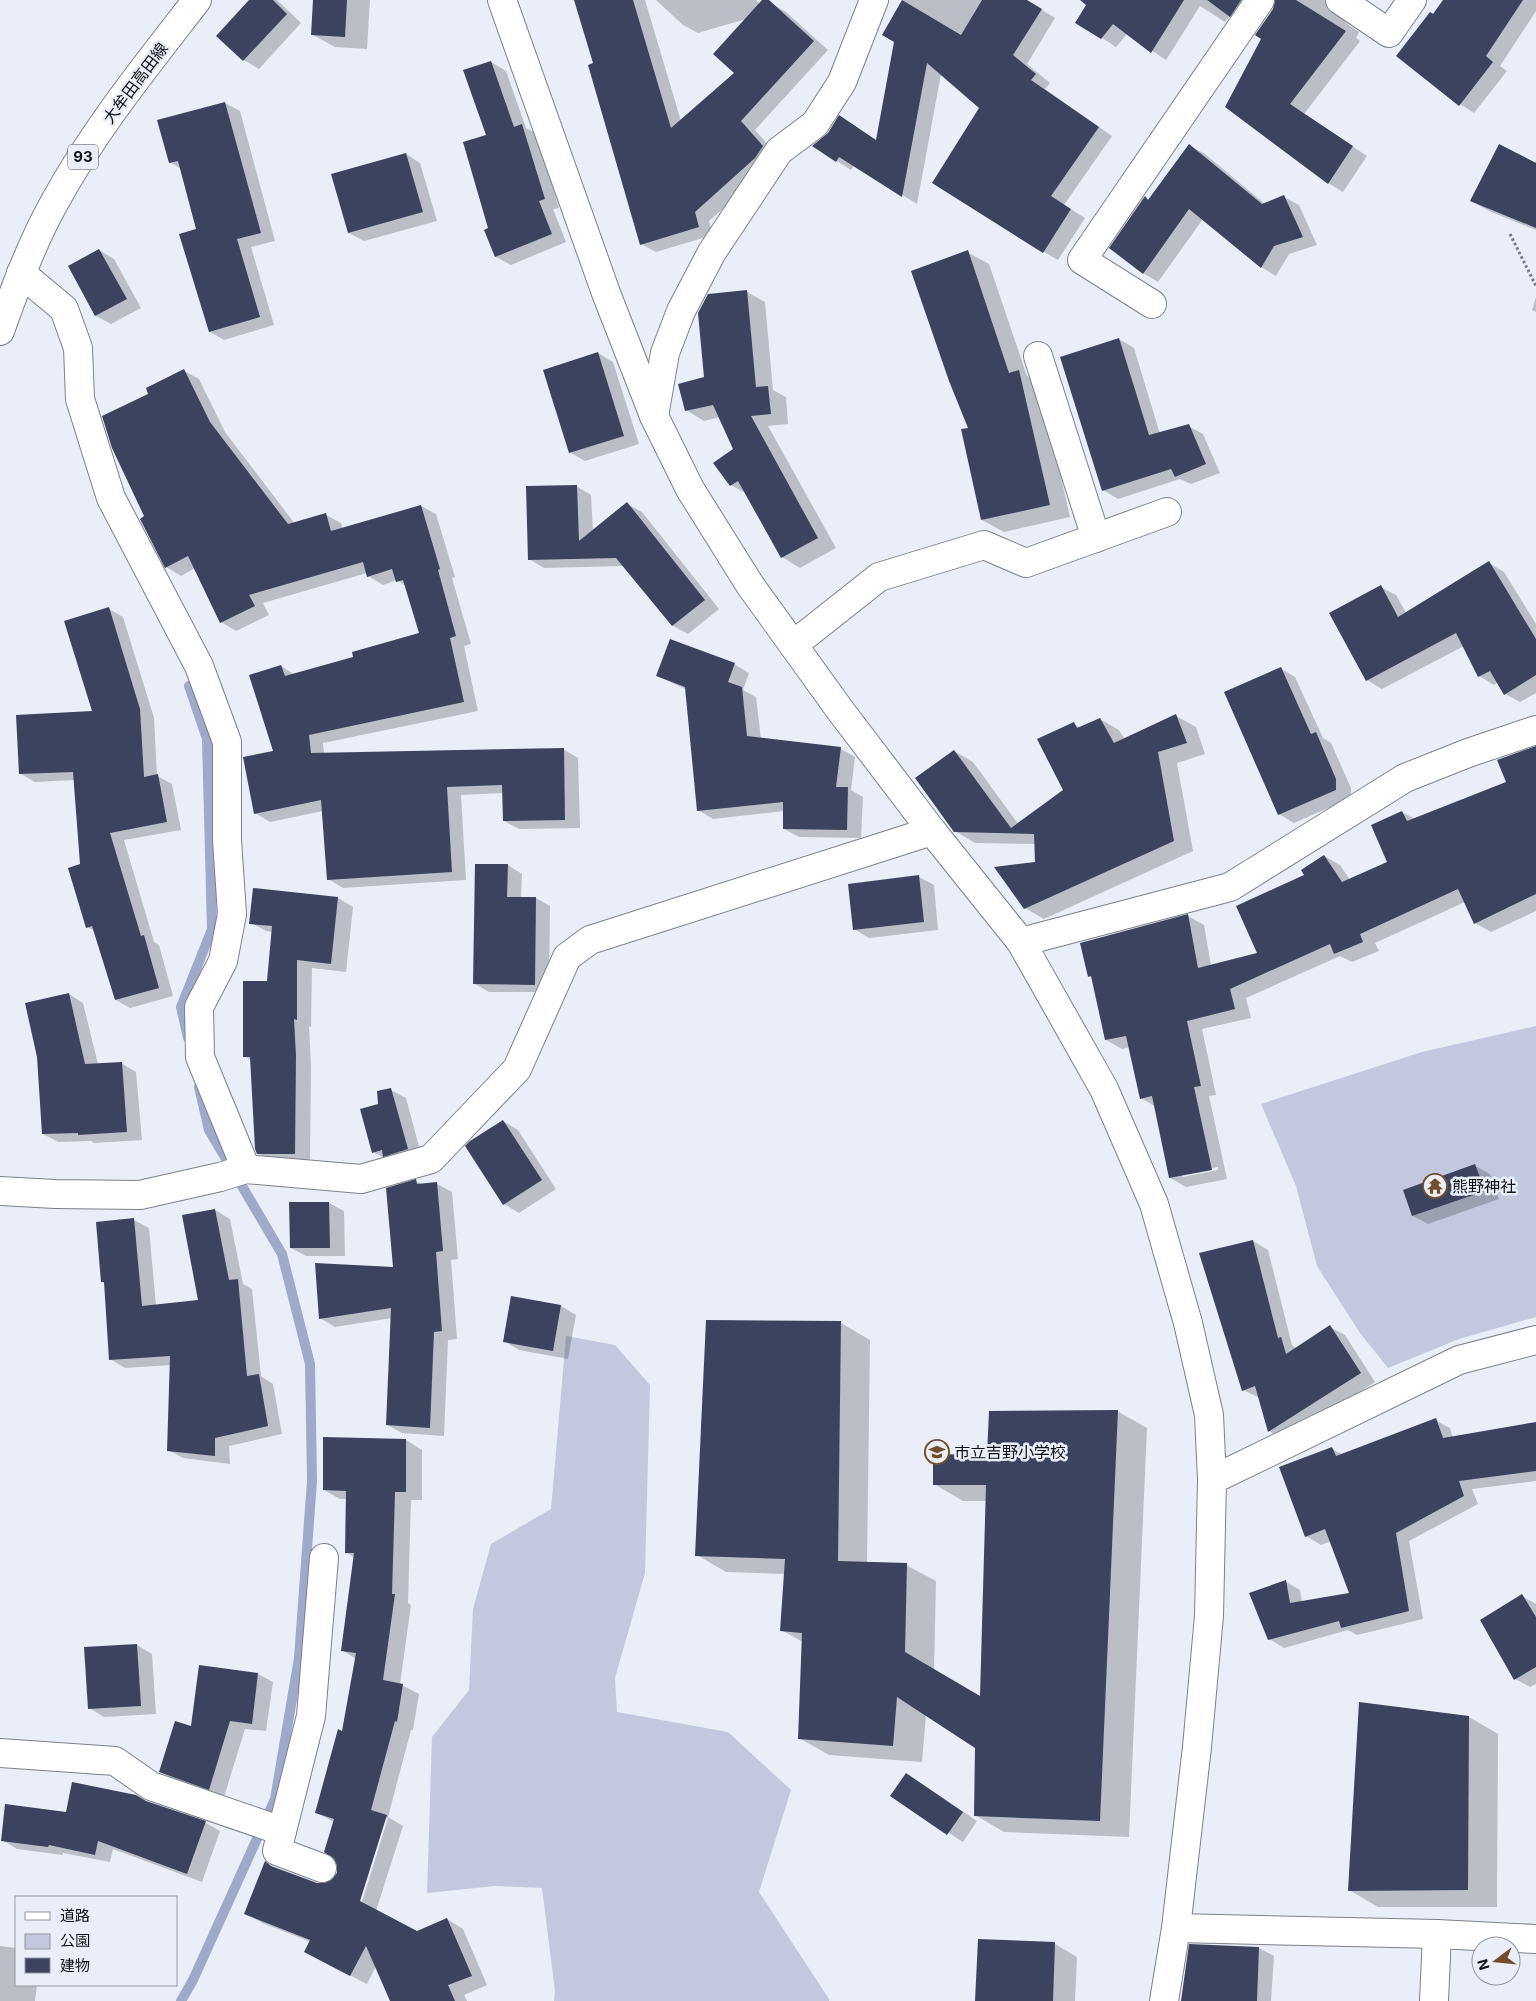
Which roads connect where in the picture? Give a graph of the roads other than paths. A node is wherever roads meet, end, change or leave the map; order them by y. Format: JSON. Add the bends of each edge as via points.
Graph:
{"nodes":[{"id":1,"x":198,"y":0,"type":"edge"},
{"id":2,"x":502,"y":0,"type":"edge"},
{"id":3,"x":874,"y":0,"type":"edge"},
{"id":4,"x":1260,"y":0,"type":"edge"},
{"id":5,"x":1340,"y":0,"type":"edge"},
{"id":6,"x":1412,"y":0,"type":"edge"},
{"id":7,"x":21,"y":272,"type":"junction"},
{"id":8,"x":1152,"y":304,"type":"dead end"},
{"id":9,"x":0,"y":331,"type":"edge"},
{"id":10,"x":1038,"y":356,"type":"dead end"},
{"id":11,"x":654,"y":416,"type":"junction"},
{"id":12,"x":1167,"y":512,"type":"dead end"},
{"id":13,"x":1096,"y":538,"type":"junction"},
{"id":14,"x":794,"y":645,"type":"junction"},
{"id":15,"x":1536,"y":730,"type":"edge"},
{"id":16,"x":932,"y":831,"type":"junction"},
{"id":17,"x":1021,"y":942,"type":"junction"},
{"id":18,"x":235,"y":1173,"type":"junction"},
{"id":19,"x":0,"y":1191,"type":"edge"},
{"id":20,"x":1536,"y":1340,"type":"edge"},
{"id":21,"x":1212,"y":1480,"type":"junction"},
{"id":22,"x":324,"y":1558,"type":"dead end"},
{"id":23,"x":0,"y":1753,"type":"edge"},
{"id":24,"x":270,"y":1827,"type":"junction"},
{"id":25,"x":322,"y":1868,"type":"dead end"},
{"id":26,"x":1176,"y":1928,"type":"junction"},
{"id":27,"x":1438,"y":1934,"type":"junction"},
{"id":28,"x":1536,"y":1939,"type":"edge"},
{"id":29,"x":1164,"y":2001,"type":"edge"},
{"id":30,"x":1434,"y":2001,"type":"edge"}],
"edges":[{"from":1,"to":7,"type":"street","name":"大牟田高田線","number":"93","via":[[114,108],[53,205]]},
{"from":2,"to":11,"type":"street","via":[[606,293]]},
{"from":3,"to":11,"type":"street","via":[[842,82],[815,124],[779,151],[712,252],[681,311],[666,353]]},
{"from":4,"to":8,"type":"street","via":[[1082,260]]},
{"from":5,"to":6,"type":"street","via":[[1389,33]]},
{"from":7,"to":9,"type":"street","name":"大牟田高田線","number":"93"},
{"from":7,"to":18,"type":"street","via":[[64,309],[78,348],[80,398],[111,498],[198,666],[227,742],[227,840],[232,914],[223,961],[199,1007],[200,1057]]},
{"from":10,"to":13,"type":"street"},
{"from":11,"to":14,"type":"street","via":[[690,489],[750,585]]},
{"from":12,"to":13,"type":"street"},
{"from":13,"to":14,"type":"street","via":[[1026,563],[984,545],[879,577]]},
{"from":14,"to":16,"type":"street"},
{"from":15,"to":17,"type":"street","via":[[1405,778],[1230,887]]},
{"from":16,"to":17,"type":"street"},
{"from":16,"to":18,"type":"street","via":[[590,940],[567,957],[517,1069],[431,1159],[362,1179]]},
{"from":17,"to":21,"type":"street","via":[[1104,1089],[1154,1204],[1188,1323],[1209,1415]]},
{"from":18,"to":19,"type":"street","via":[[140,1195]]},
{"from":20,"to":21,"type":"street","via":[[1459,1360]]},
{"from":21,"to":26,"type":"street","via":[[1209,1616]]},
{"from":22,"to":24,"type":"street","via":[[311,1716]]},
{"from":23,"to":24,"type":"street","via":[[115,1761],[151,1786]]},
{"from":24,"to":25,"type":"street","via":[[277,1850]]},
{"from":26,"to":27,"type":"street"},
{"from":26,"to":29,"type":"street"},
{"from":27,"to":28,"type":"street"},
{"from":27,"to":30,"type":"street"}]}
